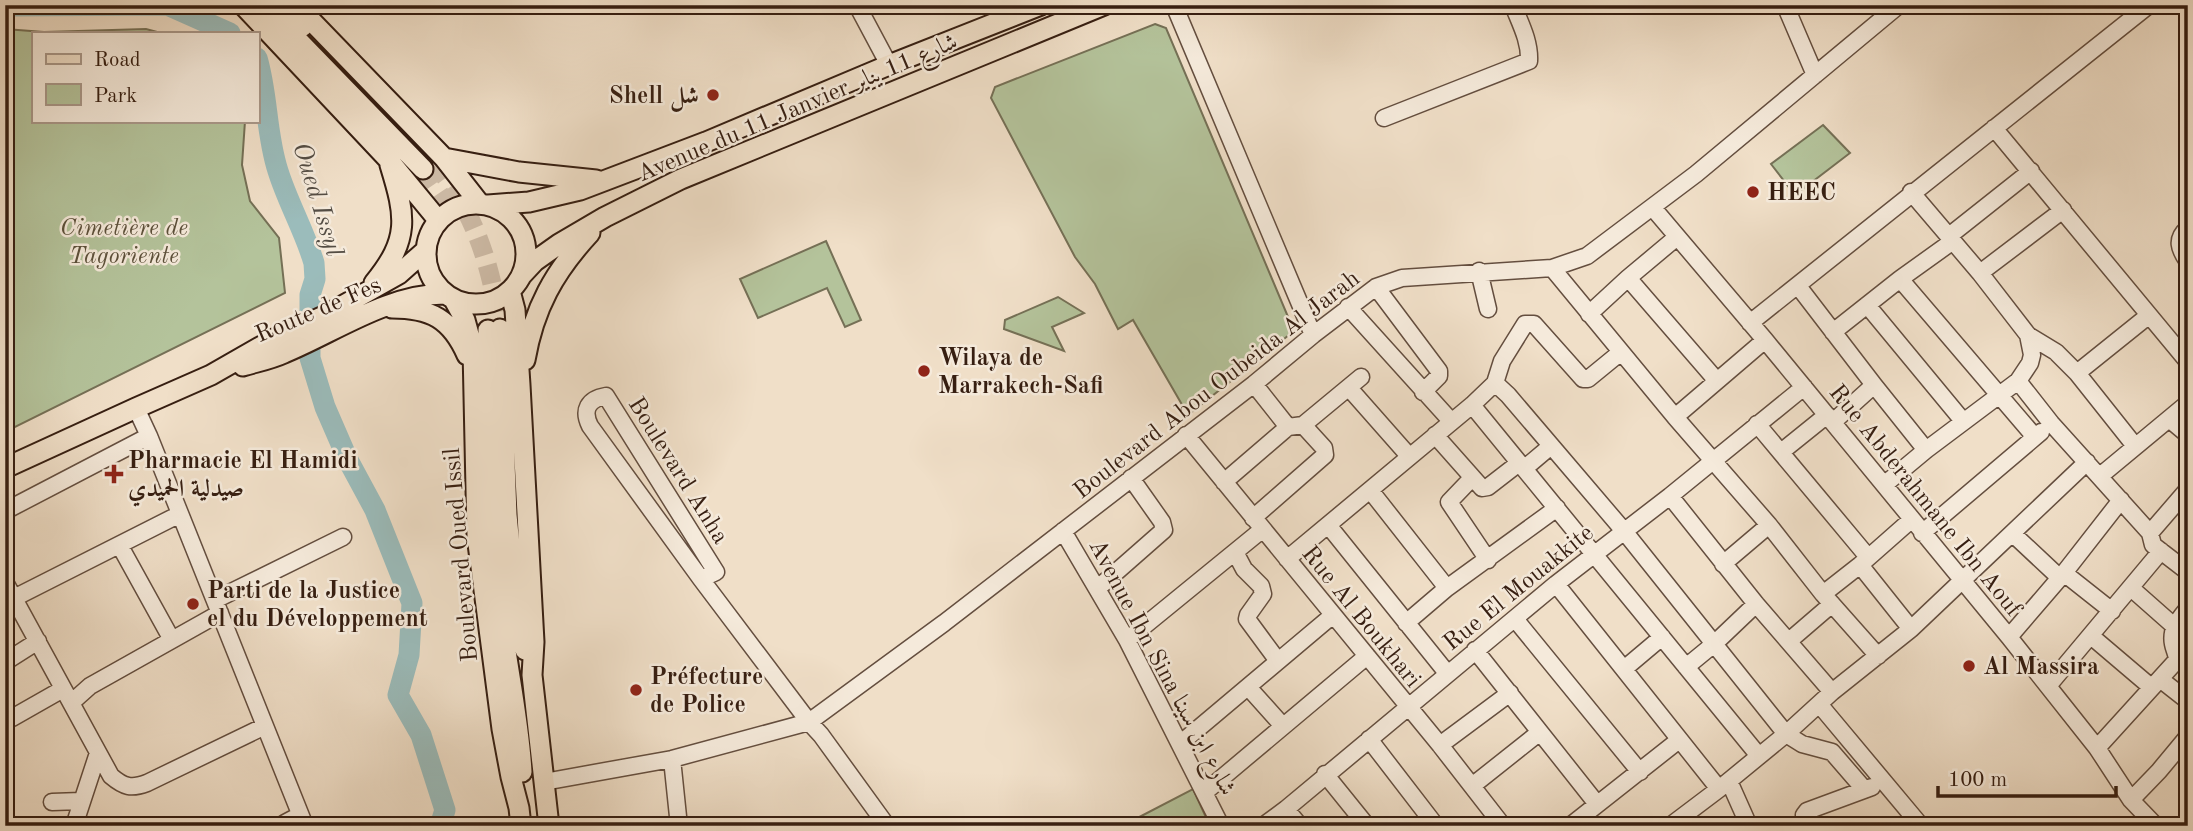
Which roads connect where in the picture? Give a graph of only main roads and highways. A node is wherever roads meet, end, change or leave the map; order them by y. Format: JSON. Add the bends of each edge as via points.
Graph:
{"nodes":[{"id":1,"x":279,"y":5,"type":"edge"},
{"id":2,"x":296,"y":5,"type":"edge"},
{"id":3,"x":1041,"y":5,"type":"edge"},
{"id":4,"x":1104,"y":5,"type":"edge"},
{"id":5,"x":245,"y":7,"type":"edge"},
{"id":6,"x":387,"y":158,"type":"junction"},
{"id":7,"x":434,"y":163,"type":"junction"},
{"id":8,"x":604,"y":180,"type":"junction"},
{"id":9,"x":484,"y":204,"type":"junction"},
{"id":10,"x":605,"y":217,"type":"junction"},
{"id":11,"x":439,"y":220,"type":"junction"},
{"id":12,"x":426,"y":250,"type":"junction"},
{"id":13,"x":516,"y":284,"type":"junction"},
{"id":14,"x":367,"y":292,"type":"junction"},
{"id":15,"x":449,"y":297,"type":"junction"},
{"id":16,"x":381,"y":308,"type":"junction"},
{"id":17,"x":330,"y":323,"type":"junction"},
{"id":18,"x":473,"y":370,"type":"junction"},
{"id":19,"x":520,"y":385,"type":"junction"},
{"id":20,"x":5,"y":468,"type":"edge"},
{"id":21,"x":533,"y":675,"type":"junction"},
{"id":22,"x":520,"y":817,"type":"edge"},
{"id":23,"x":549,"y":826,"type":"edge"}],
"edges":[{"from":1,"to":7,"type":"main road"},
{"from":2,"to":7,"type":"main road"},
{"from":3,"to":8,"type":"main road","name":"Avenue du 11 Janvier شارع 11 يناير"},
{"from":4,"to":10,"type":"main road","name":"Avenue du 11 Janvier شارع 11 يناير","via":[[714,165]]},
{"from":5,"to":6,"type":"main road"},
{"from":5,"to":7,"type":"main road","via":[[270,17],[290,33]]},
{"from":6,"to":11,"type":"main road"},
{"from":6,"to":14,"type":"main road","via":[[399,194],[402,235],[389,265]]},
{"from":7,"to":8,"type":"main road"},
{"from":7,"to":9,"type":"main road"},
{"from":8,"to":9,"type":"main road","name":"Avenue du 11 Janvier شارع 11 يناير","via":[[553,197]]},
{"from":9,"to":11,"type":"main road","via":[[458,207]]},
{"from":9,"to":13,"type":"main road","via":[[508,215],[522,233],[526,257]]},
{"from":10,"to":13,"type":"main road","name":"Avenue du 11 Janvier شارع 11 يناير","via":[[545,253]]},
{"from":10,"to":19,"type":"main road","via":[[549,285],[529,333]]},
{"from":11,"to":12,"type":"main road"},
{"from":12,"to":14,"type":"main road","name":"Route de Fes"},
{"from":12,"to":15,"type":"main road","via":[[430,275]]},
{"from":13,"to":15,"type":"main road","via":[[495,301],[483,304]]},
{"from":13,"to":19,"type":"main road","name":"Boulevard Oued Issil"},
{"from":14,"to":17,"type":"main road","name":"Route de Fes"},
{"from":15,"to":16,"type":"main road","name":"Route de Fes","via":[[411,297]]},
{"from":15,"to":18,"type":"main road","name":"Boulevard Oued Issil","via":[[465,320]]},
{"from":16,"to":17,"type":"main road","name":"Route de Fes"},
{"from":16,"to":18,"type":"main road","via":[[418,310],[440,319],[457,335]]},
{"from":17,"to":20,"type":"main road","name":"Route de Fes"},
{"from":18,"to":22,"type":"main road","name":"Boulevard Oued Issil","via":[[477,536],[502,729]]},
{"from":19,"to":21,"type":"main road","name":"Boulevard Oued Issil"},
{"from":21,"to":22,"type":"main road","name":"Boulevard Oued Issil","via":[[515,598],[494,330],[490,485],[500,607],[522,766]]},
{"from":21,"to":23,"type":"main road","name":"Boulevard Oued Issil"}]}
